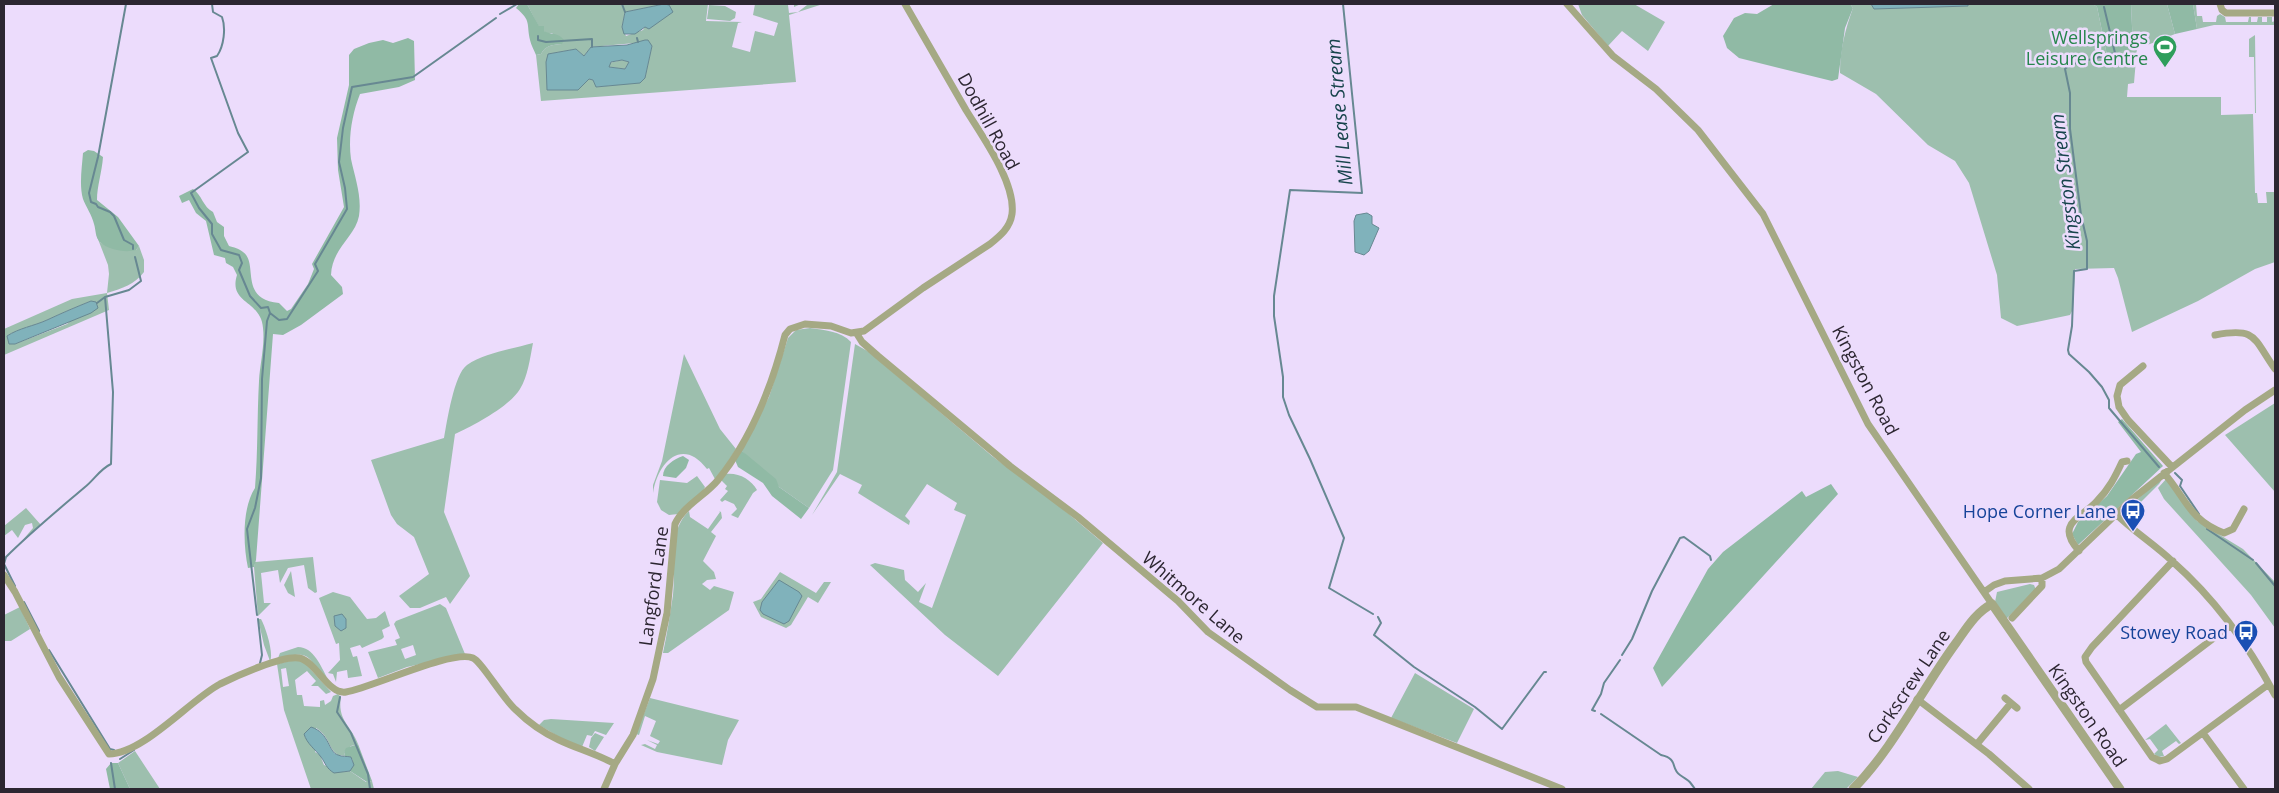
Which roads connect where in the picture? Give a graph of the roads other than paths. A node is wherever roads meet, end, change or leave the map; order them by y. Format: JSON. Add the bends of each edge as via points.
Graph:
{"nodes":[{"id":1,"x":905,"y":4,"type":"edge"},
{"id":2,"x":1567,"y":4,"type":"edge"},
{"id":3,"x":2220,"y":4,"type":"edge"},
{"id":4,"x":2275,"y":13,"type":"edge"},
{"id":5,"x":857,"y":334,"type":"junction"},
{"id":6,"x":2215,"y":335,"type":"dead end"},
{"id":7,"x":2143,"y":366,"type":"dead end"},
{"id":8,"x":2275,"y":369,"type":"edge"},
{"id":9,"x":2275,"y":390,"type":"edge"},
{"id":10,"x":2123,"y":461,"type":"dead end"},
{"id":11,"x":2172,"y":467,"type":"junction"},
{"id":12,"x":2164,"y":473,"type":"junction"},
{"id":13,"x":2244,"y":509,"type":"dead end"},
{"id":14,"x":2116,"y":514,"type":"junction"},
{"id":15,"x":2079,"y":551,"type":"junction"},
{"id":16,"x":2173,"y":561,"type":"junction"},
{"id":17,"x":4,"y":575,"type":"edge"},
{"id":18,"x":2042,"y":578,"type":"junction"},
{"id":19,"x":1984,"y":592,"type":"junction"},
{"id":20,"x":1992,"y":604,"type":"junction"},
{"id":21,"x":2012,"y":618,"type":"dead end"},
{"id":22,"x":2231,"y":625,"type":"junction"},
{"id":23,"x":2270,"y":684,"type":"junction"},
{"id":24,"x":2275,"y":695,"type":"edge"},
{"id":25,"x":2005,"y":698,"type":"dead end"},
{"id":26,"x":1917,"y":699,"type":"junction"},
{"id":27,"x":2118,"y":710,"type":"junction"},
{"id":28,"x":2203,"y":733,"type":"junction"},
{"id":29,"x":1976,"y":744,"type":"junction"},
{"id":30,"x":615,"y":764,"type":"junction"},
{"id":31,"x":1859,"y":787,"type":"edge"},
{"id":32,"x":604,"y":789,"type":"edge"},
{"id":33,"x":1562,"y":789,"type":"edge"},
{"id":34,"x":2029,"y":789,"type":"edge"},
{"id":35,"x":2120,"y":789,"type":"edge"},
{"id":36,"x":2244,"y":789,"type":"edge"}],
"edges":[{"from":1,"to":5,"type":"street","name":"Dodhill Road","via":[[999,166],[1011,199],[1012,215],[1008,227],[990,244]]},
{"from":2,"to":19,"type":"street","name":"Kingston Road","via":[[1613,56],[1656,89],[1698,130],[1763,214],[1868,424]]},
{"from":3,"to":4,"type":"street","via":[[2226,13]]},
{"from":5,"to":30,"type":"street","name":"Langford Lane","via":[[831,326],[805,324],[784,334],[764,402],[739,450],[714,485],[677,520],[672,542],[670,595],[657,665],[633,735]]},
{"from":5,"to":33,"type":"street","name":"Whitmore Lane","via":[[878,356],[1010,466],[1078,517],[1178,601],[1208,632],[1290,690],[1317,707],[1356,707]]},
{"from":6,"to":8,"type":"street","via":[[2235,331],[2248,334]]},
{"from":7,"to":11,"type":"street","via":[[2133,369],[2120,385],[2119,407]]},
{"from":9,"to":11,"type":"street"},
{"from":10,"to":15,"type":"street","via":[[2118,475],[2104,494],[2072,522],[2068,534]]},
{"from":11,"to":12,"type":"street"},
{"from":12,"to":13,"type":"street","via":[[2197,517],[2210,528],[2224,533],[2233,529]]},
{"from":12,"to":14,"type":"street"},
{"from":14,"to":15,"type":"street"},
{"from":14,"to":16,"type":"street"},
{"from":15,"to":18,"type":"street"},
{"from":16,"to":22,"type":"street"},
{"from":16,"to":27,"type":"street","via":[[2085,657]]},
{"from":17,"to":30,"type":"street","via":[[59,677],[110,754],[137,745],[216,687],[288,658],[308,661],[335,690],[343,693],[412,670],[468,657],[478,661],[501,694],[524,718],[559,740]]},
{"from":18,"to":19,"type":"street","via":[[2005,581]]},
{"from":18,"to":21,"type":"street","via":[[2042,586]]},
{"from":19,"to":20,"type":"street","name":"Kingston Road"},
{"from":20,"to":26,"type":"street","name":"Corkscrew Lane","via":[[1970,624]]},
{"from":20,"to":35,"type":"street","name":"Kingston Road"},
{"from":22,"to":23,"type":"street"},
{"from":22,"to":27,"type":"street"},
{"from":23,"to":24,"type":"street"},
{"from":23,"to":28,"type":"street"},
{"from":25,"to":29,"type":"street","via":[[2014,705]]},
{"from":26,"to":29,"type":"street"},
{"from":26,"to":31,"type":"street","name":"Corkscrew Lane"},
{"from":27,"to":28,"type":"street","via":[[2157,760],[2167,759]]},
{"from":28,"to":36,"type":"street"},
{"from":29,"to":34,"type":"street"},
{"from":30,"to":32,"type":"street","name":"Langford Lane"}]}
